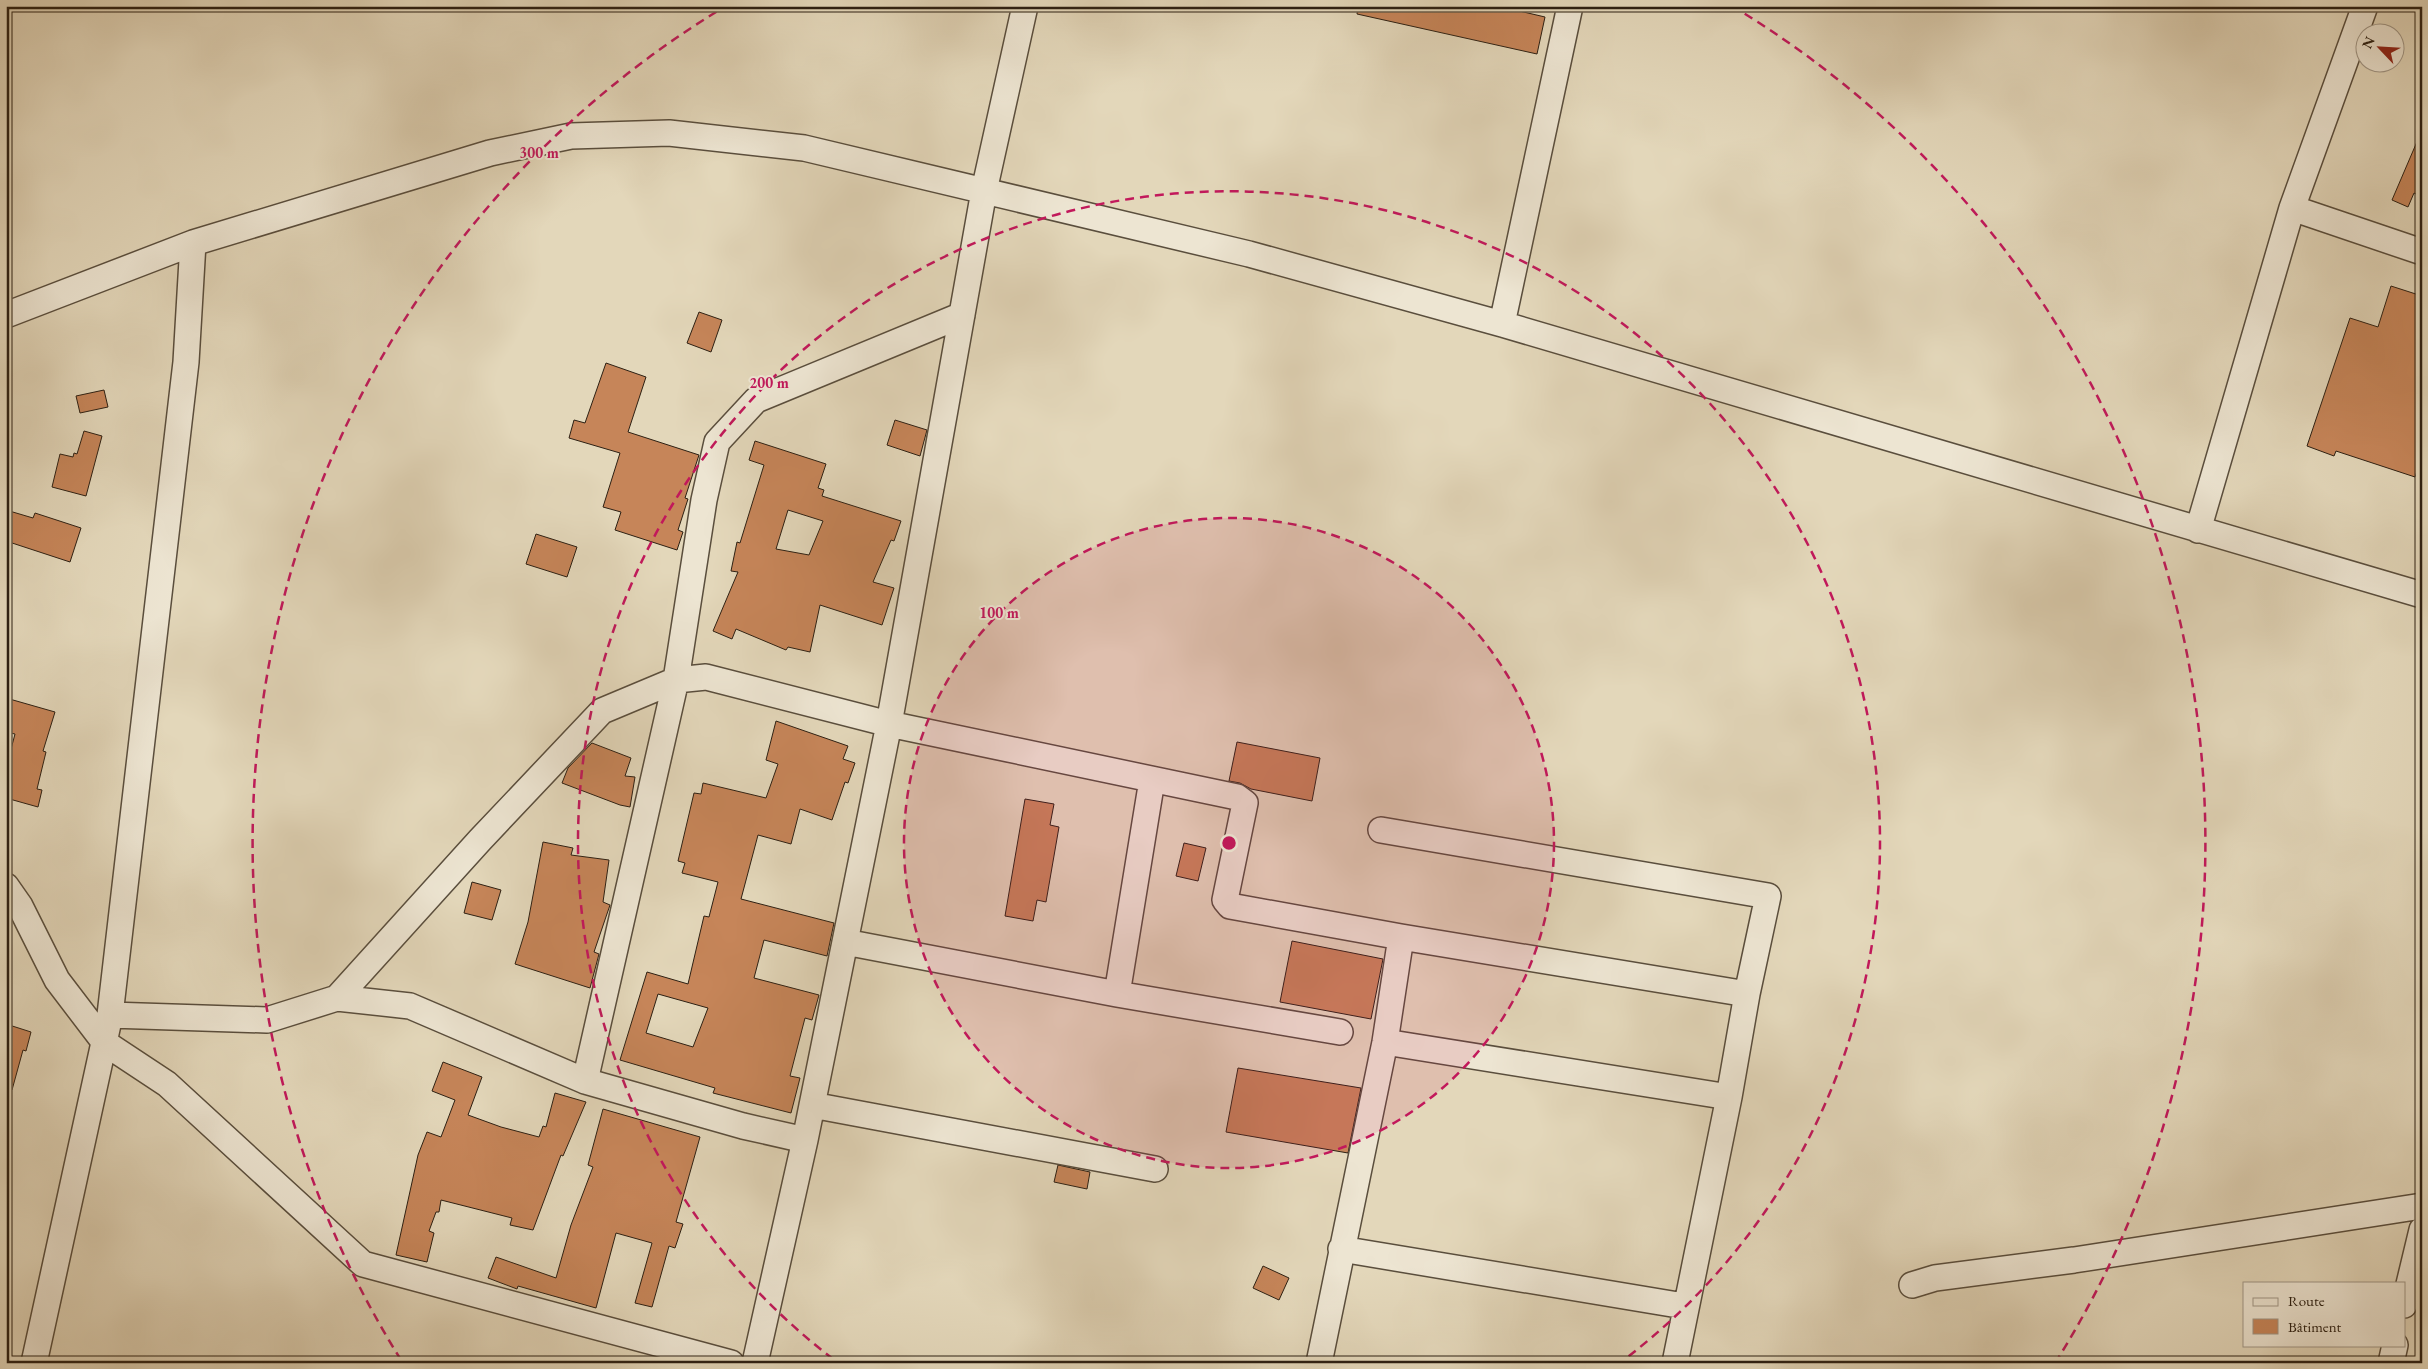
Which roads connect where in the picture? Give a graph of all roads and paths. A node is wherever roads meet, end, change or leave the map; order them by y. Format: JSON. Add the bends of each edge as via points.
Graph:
{"nodes":[{"id":1,"x":1025,"y":6,"type":"edge"},
{"id":2,"x":1570,"y":6,"type":"edge"},
{"id":3,"x":2365,"y":6,"type":"edge"},
{"id":4,"x":984,"y":191,"type":"junction"},
{"id":5,"x":2292,"y":208,"type":"junction"},
{"id":6,"x":193,"y":243,"type":"junction"},
{"id":7,"x":2422,"y":252,"type":"edge"},
{"id":8,"x":6,"y":315,"type":"edge"},
{"id":9,"x":962,"y":315,"type":"junction"},
{"id":10,"x":1502,"y":324,"type":"junction"},
{"id":11,"x":2198,"y":530,"type":"junction"},
{"id":12,"x":2422,"y":595,"type":"edge"},
{"id":13,"x":676,"y":680,"type":"junction"},
{"id":14,"x":889,"y":724,"type":"junction"},
{"id":15,"x":1152,"y":780,"type":"junction"},
{"id":16,"x":1381,"y":830,"type":"dead end"},
{"id":17,"x":6,"y":886,"type":"edge"},
{"id":18,"x":1401,"y":937,"type":"junction"},
{"id":19,"x":845,"y":942,"type":"junction"},
{"id":20,"x":1117,"y":994,"type":"junction"},
{"id":21,"x":1747,"y":994,"type":"junction"},
{"id":22,"x":337,"y":998,"type":"junction"},
{"id":23,"x":110,"y":1015,"type":"junction"},
{"id":24,"x":1340,"y":1032,"type":"dead end"},
{"id":25,"x":1385,"y":1042,"type":"junction"},
{"id":26,"x":105,"y":1043,"type":"junction"},
{"id":27,"x":585,"y":1081,"type":"junction"},
{"id":28,"x":1729,"y":1097,"type":"junction"},
{"id":29,"x":812,"y":1105,"type":"junction"},
{"id":30,"x":805,"y":1140,"type":"junction"},
{"id":31,"x":1155,"y":1169,"type":"dead end"},
{"id":32,"x":2422,"y":1206,"type":"edge"},
{"id":33,"x":2422,"y":1230,"type":"edge"},
{"id":34,"x":1341,"y":1249,"type":"junction"},
{"id":35,"x":1912,"y":1285,"type":"dead end"},
{"id":36,"x":2406,"y":1297,"type":"edge"},
{"id":37,"x":1684,"y":1306,"type":"junction"},
{"id":38,"x":2395,"y":1346,"type":"edge"},
{"id":39,"x":34,"y":1363,"type":"edge"},
{"id":40,"x":731,"y":1363,"type":"edge"},
{"id":41,"x":755,"y":1363,"type":"edge"},
{"id":42,"x":1319,"y":1363,"type":"edge"},
{"id":43,"x":1674,"y":1363,"type":"edge"},
{"id":44,"x":2391,"y":1363,"type":"edge"}],
"edges":[{"from":1,"to":4,"type":"street"},
{"from":2,"to":10,"type":"street"},
{"from":3,"to":5,"type":"street"},
{"from":4,"to":6,"type":"street","via":[[804,148],[669,133],[571,136],[490,153]]},
{"from":4,"to":9,"type":"street"},
{"from":4,"to":10,"type":"street","via":[[1249,254]]},
{"from":5,"to":7,"type":"street"},
{"from":5,"to":11,"type":"street"},
{"from":6,"to":8,"type":"street"},
{"from":6,"to":23,"type":"street","via":[[186,362]]},
{"from":9,"to":13,"type":"street","via":[[756,400],[717,442],[704,500]]},
{"from":9,"to":14,"type":"street"},
{"from":10,"to":11,"type":"street"},
{"from":11,"to":12,"type":"street"},
{"from":13,"to":14,"type":"street","via":[[706,677]]},
{"from":13,"to":22,"type":"street","via":[[602,711]]},
{"from":13,"to":27,"type":"street"},
{"from":14,"to":15,"type":"street"},
{"from":14,"to":19,"type":"street"},
{"from":15,"to":18,"type":"street","via":[[1238,798],[1245,803],[1225,900],[1230,906]]},
{"from":15,"to":20,"type":"street"},
{"from":16,"to":21,"type":"street","via":[[1768,896]]},
{"from":17,"to":26,"type":"street","via":[[20,906],[57,980]]},
{"from":18,"to":21,"type":"street"},
{"from":18,"to":25,"type":"street"},
{"from":19,"to":20,"type":"street"},
{"from":19,"to":29,"type":"street"},
{"from":20,"to":24,"type":"street"},
{"from":21,"to":28,"type":"street"},
{"from":22,"to":23,"type":"street","via":[[267,1020]]},
{"from":22,"to":27,"type":"street","via":[[410,1006]]},
{"from":23,"to":26,"type":"street"},
{"from":25,"to":28,"type":"street"},
{"from":25,"to":34,"type":"street"},
{"from":26,"to":39,"type":"street"},
{"from":26,"to":40,"type":"street","via":[[167,1084],[363,1264]]},
{"from":27,"to":30,"type":"street","via":[[743,1126]]},
{"from":28,"to":37,"type":"street"},
{"from":29,"to":30,"type":"street"},
{"from":29,"to":31,"type":"street"},
{"from":30,"to":41,"type":"street"},
{"from":32,"to":35,"type":"street","via":[[2074,1260],[1935,1278]]},
{"from":33,"to":36,"type":"street"},
{"from":34,"to":37,"type":"street"},
{"from":34,"to":42,"type":"street"},
{"from":37,"to":43,"type":"street"},
{"from":38,"to":44,"type":"street"}]}
